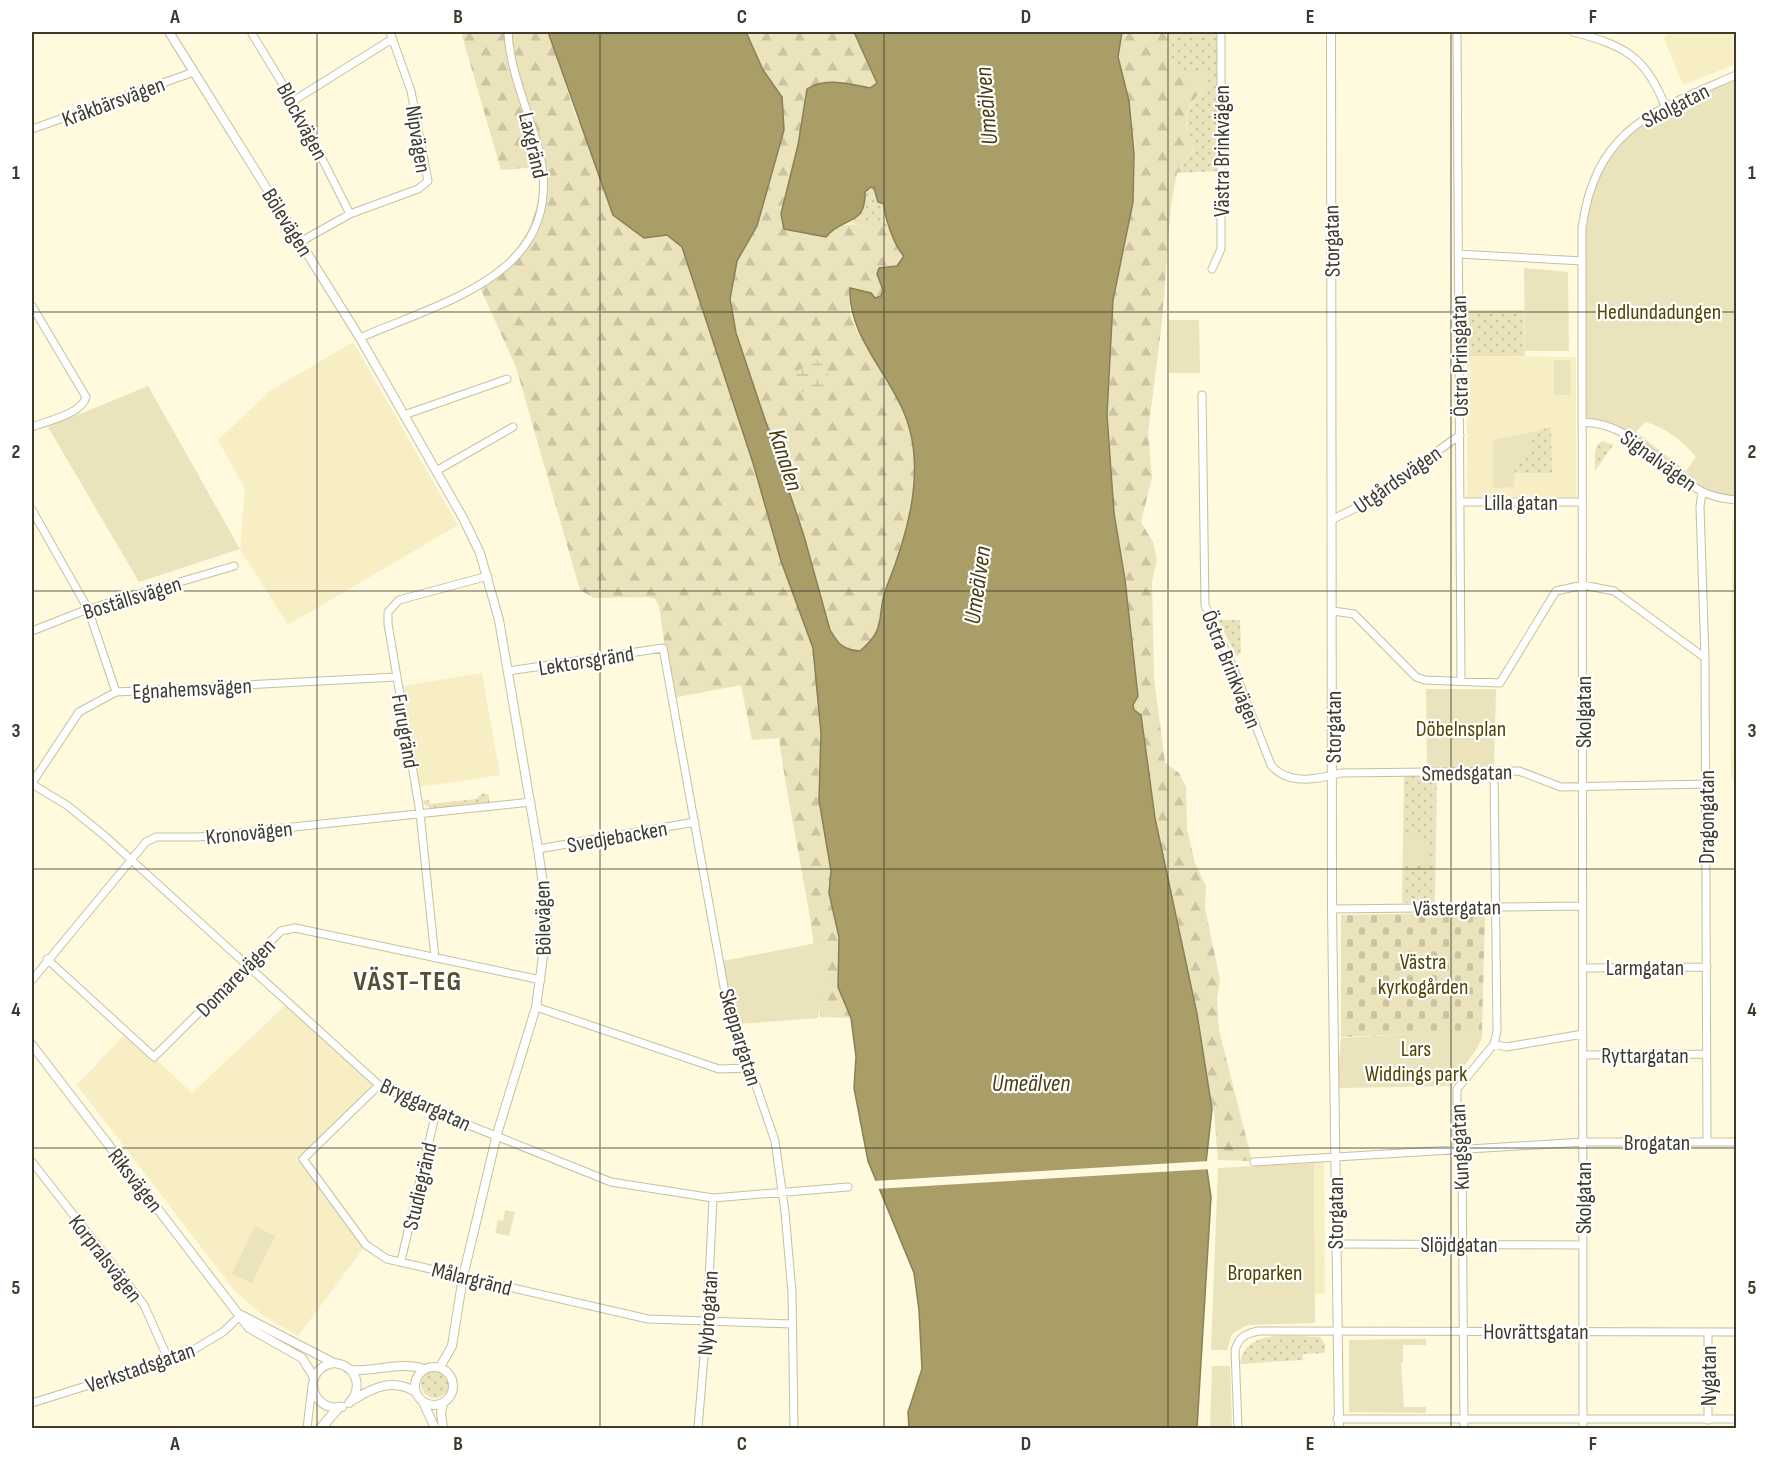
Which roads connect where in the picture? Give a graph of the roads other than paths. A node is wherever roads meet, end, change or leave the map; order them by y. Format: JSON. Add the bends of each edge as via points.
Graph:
{"nodes":[{"id":1,"x":169,"y":32,"type":"edge"},
{"id":2,"x":251,"y":32,"type":"edge"},
{"id":3,"x":508,"y":32,"type":"edge"},
{"id":4,"x":1221,"y":32,"type":"edge"},
{"id":5,"x":1331,"y":32,"type":"edge"},
{"id":6,"x":1457,"y":32,"type":"edge"},
{"id":7,"x":1575,"y":32,"type":"edge"},
{"id":8,"x":391,"y":35,"type":"edge"},
{"id":9,"x":195,"y":72,"type":"junction"},
{"id":10,"x":1737,"y":75,"type":"edge"},
{"id":11,"x":293,"y":101,"type":"junction"},
{"id":12,"x":1665,"y":106,"type":"junction"},
{"id":13,"x":32,"y":129,"type":"edge"},
{"id":14,"x":350,"y":214,"type":"junction"},
{"id":15,"x":300,"y":242,"type":"junction"},
{"id":16,"x":1458,"y":254,"type":"junction"},
{"id":17,"x":1581,"y":261,"type":"junction"},
{"id":18,"x":1212,"y":269,"type":"dead end"},
{"id":19,"x":32,"y":306,"type":"edge"},
{"id":20,"x":360,"y":338,"type":"junction"},
{"id":21,"x":507,"y":379,"type":"dead end"},
{"id":22,"x":1202,"y":395,"type":"dead end"},
{"id":23,"x":404,"y":415,"type":"junction"},
{"id":24,"x":1582,"y":422,"type":"junction"},
{"id":25,"x":32,"y":427,"type":"edge"},
{"id":26,"x":513,"y":427,"type":"dead end"},
{"id":27,"x":1460,"y":435,"type":"junction"},
{"id":28,"x":436,"y":471,"type":"junction"},
{"id":29,"x":1702,"y":492,"type":"junction"},
{"id":30,"x":1582,"y":501,"type":"junction"},
{"id":31,"x":1737,"y":501,"type":"edge"},
{"id":32,"x":1461,"y":502,"type":"junction"},
{"id":33,"x":32,"y":510,"type":"edge"},
{"id":34,"x":1333,"y":519,"type":"junction"},
{"id":35,"x":234,"y":566,"type":"dead end"},
{"id":36,"x":488,"y":576,"type":"junction"},
{"id":37,"x":1583,"y":585,"type":"junction"},
{"id":38,"x":88,"y":609,"type":"junction"},
{"id":39,"x":1333,"y":611,"type":"junction"},
{"id":40,"x":32,"y":632,"type":"edge"},
{"id":41,"x":663,"y":648,"type":"joint"},
{"id":42,"x":1706,"y":658,"type":"junction"},
{"id":43,"x":508,"y":671,"type":"junction"},
{"id":44,"x":396,"y":677,"type":"junction"},
{"id":45,"x":1461,"y":681,"type":"junction"},
{"id":46,"x":116,"y":692,"type":"junction"},
{"id":47,"x":1494,"y":772,"type":"junction"},
{"id":48,"x":1333,"y":776,"type":"junction"},
{"id":49,"x":32,"y":783,"type":"edge"},
{"id":50,"x":1706,"y":784,"type":"junction"},
{"id":51,"x":1583,"y":785,"type":"junction"},
{"id":52,"x":531,"y":802,"type":"junction"},
{"id":53,"x":420,"y":813,"type":"junction"},
{"id":54,"x":695,"y":822,"type":"junction"},
{"id":55,"x":538,"y":849,"type":"junction"},
{"id":56,"x":130,"y":861,"type":"junction"},
{"id":57,"x":1496,"y":906,"type":"junction"},
{"id":58,"x":1582,"y":906,"type":"junction"},
{"id":59,"x":1332,"y":909,"type":"junction"},
{"id":60,"x":435,"y":958,"type":"junction"},
{"id":61,"x":47,"y":959,"type":"junction"},
{"id":62,"x":246,"y":966,"type":"junction"},
{"id":63,"x":1707,"y":967,"type":"junction"},
{"id":64,"x":1584,"y":968,"type":"junction"},
{"id":65,"x":32,"y":980,"type":"edge"},
{"id":66,"x":541,"y":980,"type":"junction"},
{"id":67,"x":536,"y":1007,"type":"junction"},
{"id":68,"x":1583,"y":1034,"type":"junction"},
{"id":69,"x":1494,"y":1044,"type":"junction"},
{"id":70,"x":32,"y":1045,"type":"edge"},
{"id":71,"x":1706,"y":1054,"type":"junction"},
{"id":72,"x":1583,"y":1055,"type":"junction"},
{"id":73,"x":749,"y":1068,"type":"junction"},
{"id":74,"x":379,"y":1085,"type":"junction"},
{"id":75,"x":436,"y":1112,"type":"junction"},
{"id":76,"x":497,"y":1134,"type":"junction"},
{"id":77,"x":1584,"y":1142,"type":"junction"},
{"id":78,"x":1707,"y":1142,"type":"junction"},
{"id":79,"x":1737,"y":1142,"type":"edge"},
{"id":80,"x":1457,"y":1149,"type":"junction"},
{"id":81,"x":1335,"y":1157,"type":"junction"},
{"id":82,"x":32,"y":1162,"type":"edge"},
{"id":83,"x":1254,"y":1162,"type":"dead end"},
{"id":84,"x":848,"y":1187,"type":"dead end"},
{"id":85,"x":781,"y":1192,"type":"junction"},
{"id":86,"x":713,"y":1198,"type":"junction"},
{"id":87,"x":1335,"y":1244,"type":"junction"},
{"id":88,"x":1461,"y":1244,"type":"junction"},
{"id":89,"x":1583,"y":1245,"type":"junction"},
{"id":90,"x":401,"y":1261,"type":"junction"},
{"id":91,"x":463,"y":1277,"type":"junction"},
{"id":92,"x":241,"y":1315,"type":"junction"},
{"id":93,"x":707,"y":1321,"type":"junction"},
{"id":94,"x":792,"y":1324,"type":"junction"},
{"id":95,"x":1336,"y":1331,"type":"junction"},
{"id":96,"x":1461,"y":1331,"type":"junction"},
{"id":97,"x":1583,"y":1331,"type":"junction"},
{"id":98,"x":1708,"y":1332,"type":"junction"},
{"id":99,"x":1737,"y":1332,"type":"edge"},
{"id":100,"x":169,"y":1361,"type":"junction"},
{"id":101,"x":334,"y":1363,"type":"junction"},
{"id":102,"x":440,"y":1367,"type":"junction"},
{"id":103,"x":424,"y":1369,"type":"junction"},
{"id":104,"x":351,"y":1370,"type":"junction"},
{"id":105,"x":313,"y":1382,"type":"junction"},
{"id":106,"x":416,"y":1392,"type":"junction"},
{"id":107,"x":423,"y":1402,"type":"junction"},
{"id":108,"x":32,"y":1403,"type":"edge"},
{"id":109,"x":349,"y":1403,"type":"junction"},
{"id":110,"x":443,"y":1403,"type":"junction"},
{"id":111,"x":339,"y":1407,"type":"junction"},
{"id":112,"x":1463,"y":1419,"type":"junction"},
{"id":113,"x":1583,"y":1419,"type":"junction"},
{"id":114,"x":1737,"y":1419,"type":"edge"},
{"id":115,"x":1708,"y":1420,"type":"junction"},
{"id":116,"x":1337,"y":1424,"type":"edge"},
{"id":117,"x":307,"y":1428,"type":"edge"},
{"id":118,"x":321,"y":1428,"type":"edge"},
{"id":119,"x":435,"y":1428,"type":"edge"},
{"id":120,"x":443,"y":1428,"type":"edge"},
{"id":121,"x":698,"y":1428,"type":"edge"},
{"id":122,"x":794,"y":1428,"type":"edge"},
{"id":123,"x":1238,"y":1428,"type":"edge"},
{"id":124,"x":1464,"y":1428,"type":"edge"},
{"id":125,"x":1583,"y":1428,"type":"edge"}],
"edges":[{"from":1,"to":9,"type":"street","name":"Bölevägen"},
{"from":2,"to":11,"type":"street","name":"Blockvägen"},
{"from":3,"to":20,"type":"street","name":"Laxgränd","via":[[509,53],[532,125],[544,186],[532,234],[517,256],[493,278],[449,302]]},
{"from":4,"to":18,"type":"street","name":"Västra Brinkvägen","via":[[1221,249]]},
{"from":5,"to":34,"type":"street","name":"Storgatan"},
{"from":6,"to":16,"type":"street","name":"Östra Prinsgatan"},
{"from":7,"to":12,"type":"street","via":[[1613,43],[1634,56],[1650,75]]},
{"from":8,"to":11,"type":"street"},
{"from":8,"to":14,"type":"street","name":"Nipvägen","via":[[411,91],[428,181],[418,189]]},
{"from":9,"to":13,"type":"street","name":"Kråkbärsvägen"},
{"from":9,"to":15,"type":"street","name":"Bölevägen"},
{"from":10,"to":12,"type":"street","name":"Skolgatan"},
{"from":11,"to":14,"type":"street","name":"Blockvägen"},
{"from":12,"to":17,"type":"street","name":"Skolgatan","via":[[1630,128],[1600,167],[1586,200]]},
{"from":14,"to":15,"type":"street","name":"Nipvägen"},
{"from":15,"to":20,"type":"street","name":"Bölevägen"},
{"from":16,"to":17,"type":"street"},
{"from":16,"to":27,"type":"street","name":"Östra Prinsgatan"},
{"from":17,"to":24,"type":"street","name":"Skolgatan"},
{"from":19,"to":25,"type":"street","via":[[86,397],[77,409]]},
{"from":20,"to":23,"type":"street","name":"Bölevägen"},
{"from":21,"to":23,"type":"street"},
{"from":22,"to":48,"type":"street","name":"Östra Brinkvägen","via":[[1205,605],[1276,772],[1290,778]]},
{"from":23,"to":28,"type":"street","name":"Bölevägen"},
{"from":24,"to":29,"type":"street","name":"Signalvägen","via":[[1608,424],[1631,437]]},
{"from":24,"to":30,"type":"street","name":"Skolgatan"},
{"from":26,"to":28,"type":"street"},
{"from":27,"to":32,"type":"street","name":"Östra Prinsgatan"},
{"from":27,"to":34,"type":"street","name":"Utgårdsvägen","via":[[1362,505]]},
{"from":28,"to":36,"type":"street","name":"Bölevägen","via":[[467,526]]},
{"from":29,"to":31,"type":"street","name":"Signalvägen"},
{"from":29,"to":42,"type":"street","name":"Dragongatan"},
{"from":30,"to":32,"type":"street","name":"Lilla gatan"},
{"from":30,"to":37,"type":"street","name":"Skolgatan"},
{"from":32,"to":45,"type":"street","name":"Östra Prinsgatan"},
{"from":33,"to":38,"type":"street"},
{"from":34,"to":39,"type":"street","name":"Storgatan"},
{"from":35,"to":38,"type":"street","name":"Boställsvägen"},
{"from":36,"to":43,"type":"street","name":"Bölevägen"},
{"from":36,"to":44,"type":"street","name":"Furugränd","via":[[392,604],[388,624]]},
{"from":37,"to":42,"type":"street","via":[[1614,591]]},
{"from":37,"to":45,"type":"street","via":[[1556,591],[1500,682]]},
{"from":37,"to":51,"type":"street","name":"Skolgatan"},
{"from":38,"to":40,"type":"street","name":"Boställsvägen"},
{"from":38,"to":46,"type":"street"},
{"from":39,"to":45,"type":"street","via":[[1354,614],[1420,680]]},
{"from":39,"to":48,"type":"street","name":"Storgatan"},
{"from":41,"to":43,"type":"street","name":"Lektorsgränd"},
{"from":41,"to":54,"type":"street","name":"Skeppargatan"},
{"from":42,"to":50,"type":"street","name":"Dragongatan"},
{"from":43,"to":52,"type":"street","name":"Bölevägen"},
{"from":44,"to":46,"type":"street","name":"Egnahemsvägen"},
{"from":44,"to":53,"type":"street","name":"Furugränd"},
{"from":46,"to":49,"type":"street","name":"Egnahemsvägen","via":[[79,712]]},
{"from":47,"to":48,"type":"street","name":"Smedsgatan"},
{"from":47,"to":51,"type":"street","name":"Smedsgatan","via":[[1526,772],[1561,787]]},
{"from":47,"to":57,"type":"street"},
{"from":48,"to":59,"type":"street","name":"Storgatan"},
{"from":49,"to":56,"type":"street","name":"Bryggargatan","via":[[76,812]]},
{"from":50,"to":51,"type":"street","name":"Smedsgatan"},
{"from":50,"to":63,"type":"street","name":"Dragongatan"},
{"from":51,"to":58,"type":"street","name":"Skolgatan"},
{"from":52,"to":53,"type":"street","name":"Kronovägen"},
{"from":52,"to":55,"type":"street","name":"Bölevägen"},
{"from":53,"to":56,"type":"street","name":"Kronovägen","via":[[198,837],[156,837],[146,842]]},
{"from":53,"to":60,"type":"street","name":"Furugränd"},
{"from":54,"to":55,"type":"street","name":"Svedjebacken"},
{"from":54,"to":73,"type":"street","name":"Skeppargatan","via":[[726,998]]},
{"from":55,"to":66,"type":"street","name":"Bölevägen","via":[[547,914]]},
{"from":56,"to":61,"type":"street","name":"Kronovägen"},
{"from":56,"to":62,"type":"street","name":"Bryggargatan"},
{"from":57,"to":58,"type":"street","name":"Västergatan"},
{"from":57,"to":59,"type":"street","name":"Västergatan"},
{"from":57,"to":69,"type":"street"},
{"from":58,"to":64,"type":"street","name":"Skolgatan"},
{"from":59,"to":81,"type":"street","name":"Storgatan"},
{"from":60,"to":62,"type":"street","name":"Domarevägen","via":[[295,928],[281,932]]},
{"from":60,"to":66,"type":"street","name":"Domarevägen"},
{"from":61,"to":62,"type":"street","name":"Domarevägen","via":[[154,1057]]},
{"from":61,"to":65,"type":"street","name":"Kronovägen"},
{"from":62,"to":74,"type":"street","name":"Bryggargatan"},
{"from":63,"to":64,"type":"street","name":"Larmgatan"},
{"from":63,"to":71,"type":"street","name":"Dragongatan"},
{"from":64,"to":68,"type":"street","name":"Skolgatan"},
{"from":66,"to":67,"type":"street","name":"Bölevägen"},
{"from":67,"to":73,"type":"street","via":[[719,1069]]},
{"from":67,"to":76,"type":"street","name":"Bölevägen"},
{"from":68,"to":69,"type":"street","name":"Ryttargatan","via":[[1506,1047]]},
{"from":68,"to":72,"type":"street","name":"Skolgatan"},
{"from":69,"to":80,"type":"street","name":"Kungsgatan","via":[[1457,1089]]},
{"from":70,"to":92,"type":"street","name":"Riksvägen"},
{"from":71,"to":72,"type":"street","name":"Ryttargatan"},
{"from":71,"to":78,"type":"street","name":"Dragongatan"},
{"from":72,"to":77,"type":"street","name":"Skolgatan"},
{"from":73,"to":85,"type":"street","name":"Skeppargatan","via":[[775,1141]]},
{"from":74,"to":75,"type":"street","name":"Bryggargatan"},
{"from":74,"to":90,"type":"street","name":"Målargränd","via":[[303,1159],[366,1245],[387,1259]]},
{"from":75,"to":76,"type":"street","name":"Bryggargatan"},
{"from":75,"to":90,"type":"street","name":"Studiegränd"},
{"from":76,"to":86,"type":"street","name":"Bryggargatan","via":[[610,1182]]},
{"from":76,"to":91,"type":"street","name":"Bölevägen"},
{"from":77,"to":78,"type":"street","name":"Brogatan"},
{"from":77,"to":80,"type":"street","name":"Brogatan"},
{"from":77,"to":89,"type":"street","name":"Skolgatan"},
{"from":78,"to":79,"type":"street","name":"Brogatan"},
{"from":80,"to":81,"type":"street","name":"Brogatan"},
{"from":80,"to":88,"type":"street","name":"Kungsgatan","via":[[1461,1155]]},
{"from":81,"to":83,"type":"street","name":"Brogatan"},
{"from":81,"to":87,"type":"street","name":"Storgatan"},
{"from":82,"to":100,"type":"street","name":"Korpralsvägen","via":[[144,1305]]},
{"from":84,"to":85,"type":"street","name":"Bryggargatan"},
{"from":85,"to":86,"type":"street","name":"Bryggargatan"},
{"from":85,"to":94,"type":"street","name":"Skeppargatan","via":[[789,1251]]},
{"from":86,"to":93,"type":"street","name":"Nybrogatan"},
{"from":87,"to":88,"type":"street","name":"Slöjdgatan"},
{"from":87,"to":95,"type":"street","name":"Storgatan"},
{"from":88,"to":89,"type":"street","name":"Slöjdgatan"},
{"from":88,"to":96,"type":"street","name":"Kungsgatan"},
{"from":89,"to":97,"type":"street","name":"Skolgatan"},
{"from":90,"to":91,"type":"street","name":"Målargränd"},
{"from":91,"to":93,"type":"street","name":"Målargränd","via":[[648,1319]]},
{"from":91,"to":102,"type":"street","name":"Bölevägen","via":[[452,1346]]},
{"from":92,"to":100,"type":"street","name":"Verkstadsgatan","via":[[196,1350]]},
{"from":92,"to":101,"type":"street","name":"Riksvägen"},
{"from":92,"to":105,"type":"street","name":"Riksvägen","via":[[249,1328],[302,1358]]},
{"from":93,"to":94,"type":"street","name":"Målargränd"},
{"from":93,"to":121,"type":"street","name":"Nybrogatan"},
{"from":94,"to":122,"type":"street","name":"Skeppargatan"},
{"from":95,"to":96,"type":"street","name":"Hovrättsgatan"},
{"from":95,"to":116,"type":"street","name":"Storgatan"},
{"from":95,"to":123,"type":"street","name":"Hovrättsgatan","via":[[1245,1334],[1238,1341],[1235,1365]]},
{"from":96,"to":97,"type":"street","name":"Hovrättsgatan"},
{"from":96,"to":112,"type":"street","name":"Kungsgatan"},
{"from":97,"to":98,"type":"street","name":"Hovrättsgatan"},
{"from":97,"to":113,"type":"street","name":"Skolgatan"},
{"from":98,"to":99,"type":"street","name":"Hovrättsgatan"},
{"from":98,"to":115,"type":"street","name":"Nygatan"},
{"from":100,"to":108,"type":"street","name":"Verkstadsgatan"},
{"from":101,"to":104,"type":"street","name":"Riksvägen"},
{"from":101,"to":105,"type":"street","via":[[322,1367]]},
{"from":102,"to":103,"type":"street"},
{"from":102,"to":110,"type":"street","via":[[453,1384],[451,1395]]},
{"from":103,"to":104,"type":"street","name":"Riksvägen","via":[[405,1366]]},
{"from":103,"to":106,"type":"street","via":[[417,1377]]},
{"from":104,"to":109,"type":"street","via":[[357,1387]]},
{"from":105,"to":111,"type":"street","name":"Riksvägen","via":[[314,1395],[321,1403]]},
{"from":105,"to":117,"type":"street"},
{"from":106,"to":107,"type":"street"},
{"from":106,"to":109,"type":"street","via":[[393,1383],[367,1391]]},
{"from":107,"to":110,"type":"street"},
{"from":107,"to":119,"type":"street"},
{"from":109,"to":111,"type":"street"},
{"from":110,"to":120,"type":"street"},
{"from":111,"to":118,"type":"main road"},
{"from":112,"to":113,"type":"street"},
{"from":112,"to":116,"type":"street"},
{"from":112,"to":124,"type":"street","name":"Kungsgatan"},
{"from":113,"to":115,"type":"street"},
{"from":113,"to":125,"type":"street","name":"Skolgatan"},
{"from":114,"to":115,"type":"street"}]}
